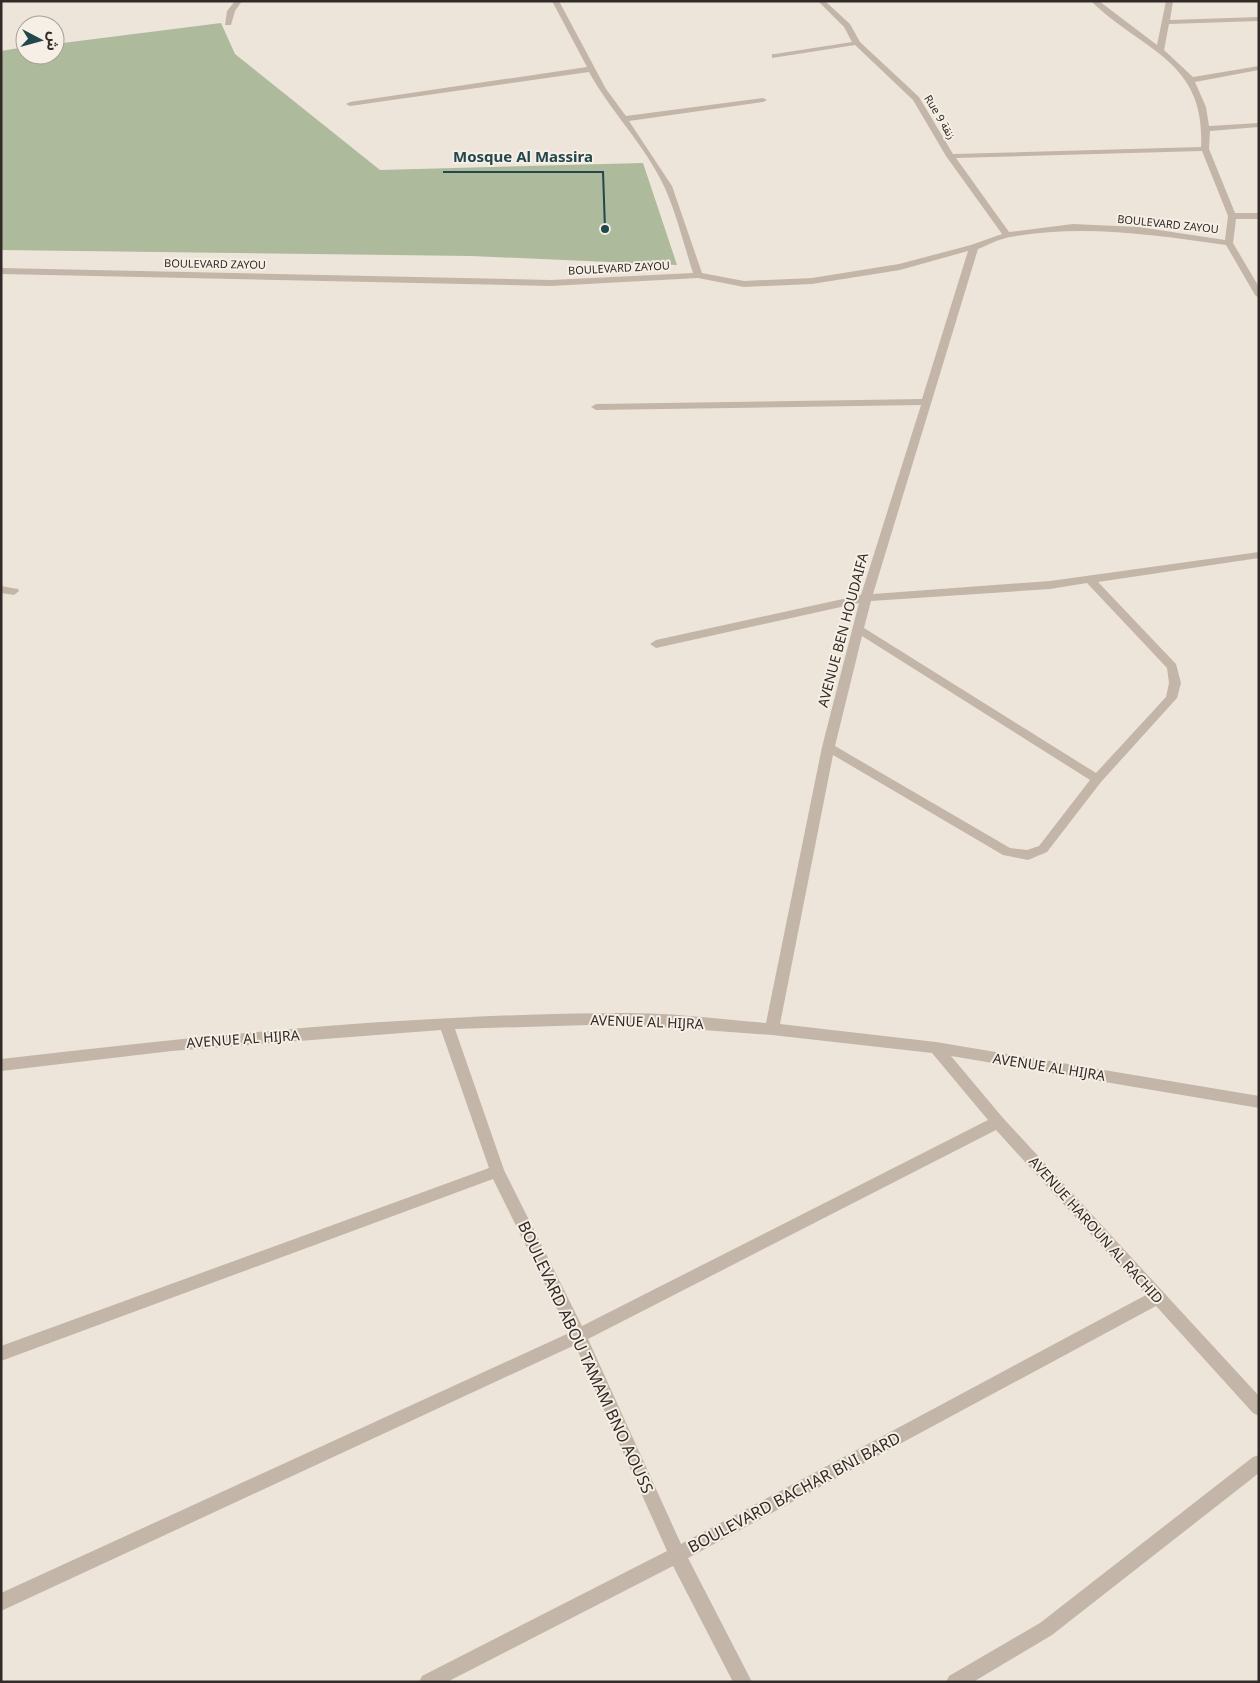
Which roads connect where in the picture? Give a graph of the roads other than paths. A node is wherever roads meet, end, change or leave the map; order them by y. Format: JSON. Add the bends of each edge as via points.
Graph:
{"nodes":[{"id":1,"x":240,"y":1,"type":"edge"},
{"id":2,"x":555,"y":1,"type":"edge"},
{"id":3,"x":821,"y":1,"type":"edge"},
{"id":4,"x":1094,"y":1,"type":"edge"},
{"id":5,"x":1170,"y":1,"type":"edge"},
{"id":6,"x":1259,"y":20,"type":"edge"},
{"id":7,"x":1166,"y":22,"type":"junction"},
{"id":8,"x":228,"y":23,"type":"dead end"},
{"id":9,"x":857,"y":43,"type":"junction"},
{"id":10,"x":1160,"y":50,"type":"junction"},
{"id":11,"x":775,"y":56,"type":"dead end"},
{"id":12,"x":1259,"y":68,"type":"edge"},
{"id":13,"x":592,"y":69,"type":"junction"},
{"id":14,"x":1191,"y":80,"type":"junction"},
{"id":15,"x":763,"y":100,"type":"dead end"},
{"id":16,"x":350,"y":104,"type":"dead end"},
{"id":17,"x":624,"y":119,"type":"junction"},
{"id":18,"x":1259,"y":125,"type":"edge"},
{"id":19,"x":1206,"y":129,"type":"junction"},
{"id":20,"x":1205,"y":149,"type":"junction"},
{"id":21,"x":950,"y":156,"type":"junction"},
{"id":22,"x":1232,"y":216,"type":"junction"},
{"id":23,"x":1259,"y":216,"type":"edge"},
{"id":24,"x":1007,"y":234,"type":"junction"},
{"id":25,"x":1229,"y":243,"type":"junction"},
{"id":26,"x":974,"y":247,"type":"junction"},
{"id":27,"x":1,"y":271,"type":"edge"},
{"id":28,"x":698,"y":275,"type":"junction"},
{"id":29,"x":1259,"y":295,"type":"edge"},
{"id":30,"x":925,"y":402,"type":"junction"},
{"id":31,"x":596,"y":407,"type":"dead end"},
{"id":32,"x":1259,"y":555,"type":"edge"},
{"id":33,"x":1089,"y":580,"type":"junction"},
{"id":34,"x":1,"y":589,"type":"edge"},
{"id":35,"x":14,"y":591,"type":"dead end"},
{"id":36,"x":866,"y":598,"type":"junction"},
{"id":37,"x":858,"y":629,"type":"junction"},
{"id":38,"x":656,"y":644,"type":"dead end"},
{"id":39,"x":828,"y":747,"type":"junction"},
{"id":40,"x":1097,"y":779,"type":"junction"},
{"id":41,"x":446,"y":1024,"type":"junction"},
{"id":42,"x":772,"y":1029,"type":"junction"},
{"id":43,"x":936,"y":1048,"type":"junction"},
{"id":44,"x":1,"y":1064,"type":"edge"},
{"id":45,"x":1259,"y":1102,"type":"edge"},
{"id":46,"x":998,"y":1122,"type":"junction"},
{"id":47,"x":497,"y":1171,"type":"junction"},
{"id":48,"x":1157,"y":1297,"type":"junction"},
{"id":49,"x":579,"y":1336,"type":"junction"},
{"id":50,"x":1,"y":1354,"type":"edge"},
{"id":51,"x":1259,"y":1408,"type":"edge"},
{"id":52,"x":1259,"y":1463,"type":"edge"},
{"id":53,"x":677,"y":1555,"type":"junction"},
{"id":54,"x":1,"y":1602,"type":"edge"},
{"id":55,"x":428,"y":1682,"type":"edge"},
{"id":56,"x":744,"y":1682,"type":"edge"},
{"id":57,"x":955,"y":1682,"type":"edge"}],
"edges":[{"from":1,"to":8,"type":"street","via":[[231,11]]},
{"from":2,"to":13,"type":"street"},
{"from":3,"to":9,"type":"street","name":"Rue 9 زنقة","via":[[847,26]]},
{"from":4,"to":10,"type":"street"},
{"from":5,"to":7,"type":"street"},
{"from":6,"to":7,"type":"street"},
{"from":7,"to":10,"type":"street"},
{"from":9,"to":11,"type":"street"},
{"from":9,"to":21,"type":"street","name":"Rue 9 زنقة","via":[[916,99]]},
{"from":10,"to":14,"type":"street"},
{"from":12,"to":14,"type":"street"},
{"from":13,"to":16,"type":"street"},
{"from":13,"to":17,"type":"street"},
{"from":14,"to":19,"type":"street","via":[[1202,106]]},
{"from":15,"to":17,"type":"street"},
{"from":17,"to":28,"type":"street","via":[[668,186]]},
{"from":18,"to":19,"type":"street"},
{"from":19,"to":20,"type":"street"},
{"from":20,"to":21,"type":"street"},
{"from":20,"to":22,"type":"street"},
{"from":21,"to":24,"type":"street","name":"Rue 9 زنقة"},
{"from":22,"to":23,"type":"street"},
{"from":22,"to":25,"type":"street"},
{"from":24,"to":25,"type":"street","name":"BOULEVARD ZAYOU","via":[[1073,228],[1139,230]]},
{"from":24,"to":26,"type":"street","name":"BOULEVARD ZAYOU"},
{"from":25,"to":29,"type":"street"},
{"from":26,"to":28,"type":"street","name":"BOULEVARD ZAYOU","via":[[900,266],[812,281],[744,284]]},
{"from":26,"to":30,"type":"street","name":"AVENUE BEN HOUDAIFA"},
{"from":27,"to":28,"type":"street","name":"BOULEVARD ZAYOU","via":[[551,283]]},
{"from":30,"to":31,"type":"street"},
{"from":30,"to":36,"type":"street","name":"AVENUE BEN HOUDAIFA"},
{"from":32,"to":33,"type":"street"},
{"from":33,"to":36,"type":"street"},
{"from":33,"to":40,"type":"street","via":[[1172,667],[1175,683],[1171,698]]},
{"from":34,"to":35,"type":"street"},
{"from":36,"to":37,"type":"street","name":"AVENUE BEN HOUDAIFA"},
{"from":36,"to":38,"type":"street"},
{"from":37,"to":39,"type":"street","name":"AVENUE BEN HOUDAIFA"},
{"from":37,"to":40,"type":"street"},
{"from":39,"to":40,"type":"street","via":[[1007,852],[1028,855],[1043,849]]},
{"from":39,"to":42,"type":"street","name":"AVENUE BEN HOUDAIFA"},
{"from":41,"to":42,"type":"street","name":"AVENUE AL HIJRA","via":[[622,1018]]},
{"from":41,"to":44,"type":"street","name":"AVENUE AL HIJRA","via":[[172,1044]]},
{"from":41,"to":47,"type":"street","name":"BOULEVARD ABOU TAMAM BNO AOUSS"},
{"from":42,"to":43,"type":"street","name":"AVENUE AL HIJRA"},
{"from":43,"to":45,"type":"street","name":"AVENUE AL HIJRA"},
{"from":43,"to":46,"type":"street","name":"AVENUE HAROUN AL RACHID"},
{"from":46,"to":48,"type":"street","name":"AVENUE HAROUN AL RACHID"},
{"from":46,"to":49,"type":"street"},
{"from":47,"to":49,"type":"street","name":"BOULEVARD ABOU TAMAM BNO AOUSS"},
{"from":47,"to":50,"type":"street"},
{"from":48,"to":51,"type":"street","name":"AVENUE HAROUN AL RACHID"},
{"from":48,"to":53,"type":"street","name":"BOULEVARD BACHAR BNI BARD"},
{"from":49,"to":53,"type":"street","name":"BOULEVARD ABOU TAMAM BNO AOUSS"},
{"from":49,"to":54,"type":"street"},
{"from":52,"to":57,"type":"street","via":[[1046,1630]]},
{"from":53,"to":55,"type":"street","name":"BOULEVARD BACHAR BNI BARD"},
{"from":53,"to":56,"type":"street","name":"BOULEVARD ABOU TAMAM BNO AOUSS"}]}
